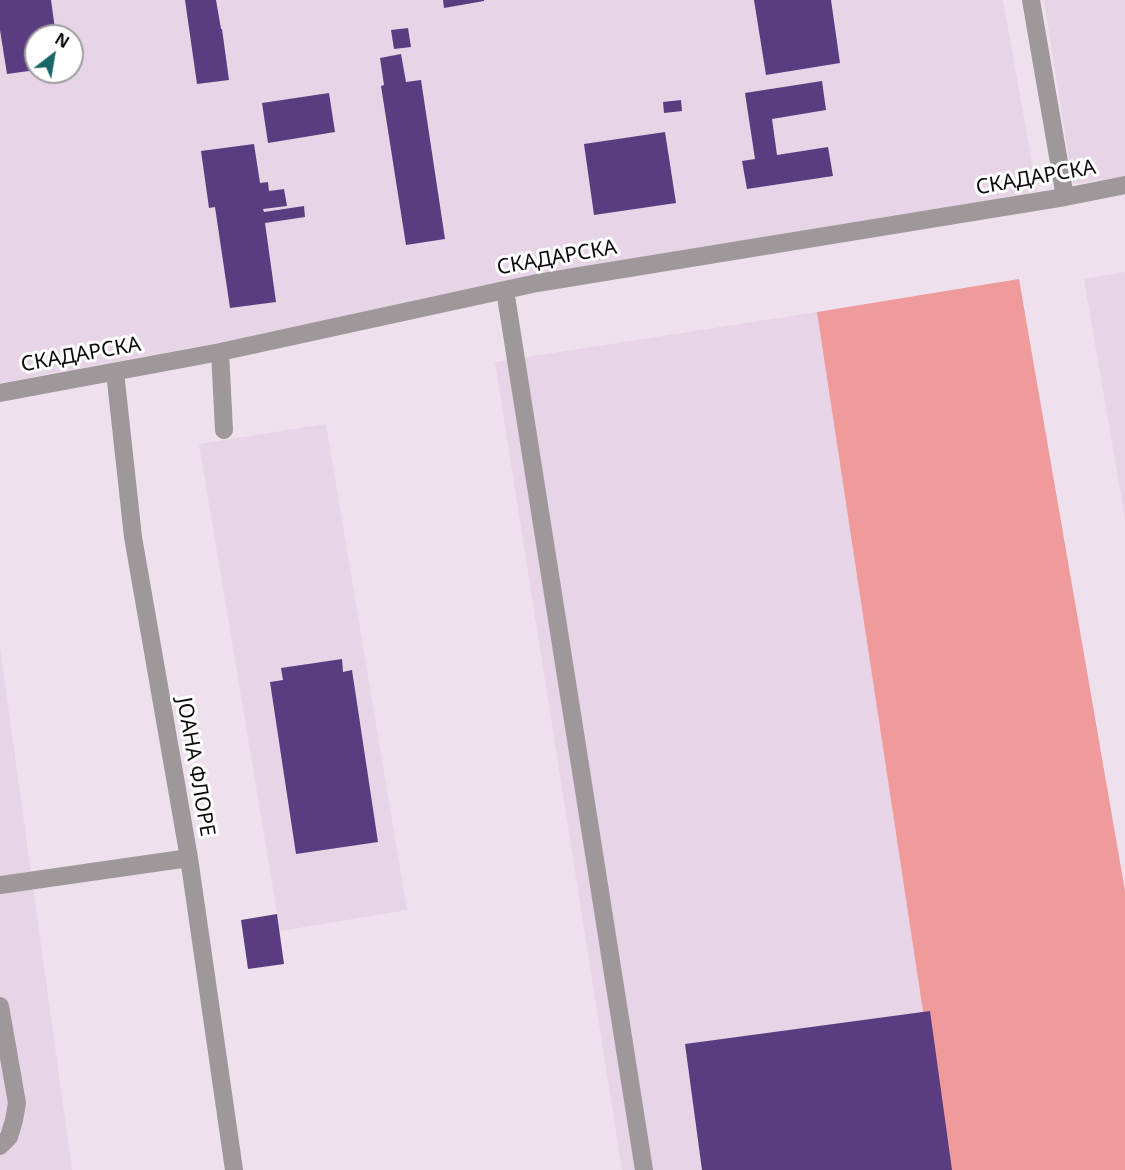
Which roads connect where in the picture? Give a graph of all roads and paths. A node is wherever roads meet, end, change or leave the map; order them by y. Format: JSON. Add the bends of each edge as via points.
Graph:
{"nodes":[{"id":1,"x":1031,"y":0,"type":"edge"},
{"id":2,"x":1125,"y":185,"type":"edge"},
{"id":3,"x":1065,"y":197,"type":"junction"},
{"id":4,"x":505,"y":290,"type":"junction"},
{"id":5,"x":220,"y":352,"type":"junction"},
{"id":6,"x":115,"y":372,"type":"junction"},
{"id":7,"x":0,"y":393,"type":"edge"},
{"id":8,"x":224,"y":430,"type":"dead end"},
{"id":9,"x":189,"y":858,"type":"junction"},
{"id":10,"x":0,"y":885,"type":"edge"},
{"id":11,"x":0,"y":1008,"type":"edge"},
{"id":12,"x":0,"y":1146,"type":"edge"},
{"id":13,"x":234,"y":1170,"type":"edge"},
{"id":14,"x":644,"y":1170,"type":"edge"}],
"edges":[{"from":1,"to":3,"type":"street"},
{"from":2,"to":3,"type":"street","name":"СКАДАРСКА"},
{"from":3,"to":4,"type":"street","name":"СКАДАРСКА"},
{"from":4,"to":5,"type":"street","name":"СКАДАРСКА"},
{"from":4,"to":14,"type":"street"},
{"from":5,"to":6,"type":"street","name":"СКАДАРСКА"},
{"from":5,"to":8,"type":"street"},
{"from":6,"to":7,"type":"street","name":"СКАДАРСКА"},
{"from":6,"to":9,"type":"street","name":"ЈОАНА ФЛОРЕ","via":[[133,537]]},
{"from":9,"to":10,"type":"street"},
{"from":9,"to":13,"type":"street","name":"ЈОАНА ФЛОРЕ"},
{"from":11,"to":12,"type":"street","via":[[17,1103],[9,1137]]}]}
